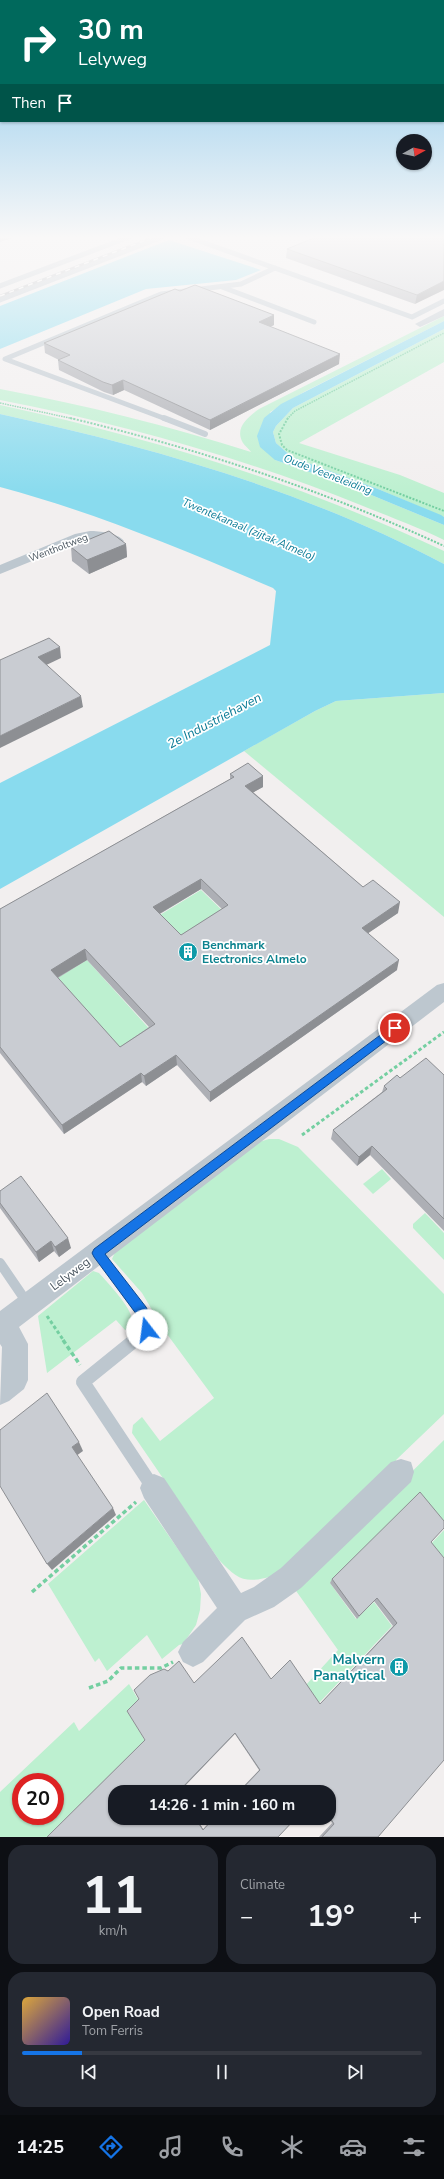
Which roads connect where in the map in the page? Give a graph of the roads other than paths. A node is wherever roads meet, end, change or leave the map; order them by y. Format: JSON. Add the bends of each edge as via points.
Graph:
{"nodes":[{"id":1,"x":92,"y":323,"type":"edge"},
{"id":2,"x":205,"y":434,"type":"dead end"},
{"id":3,"x":117,"y":541,"type":"edge"},
{"id":4,"x":0,"y":570,"type":"edge"},
{"id":5,"x":444,"y":991,"type":"edge"},
{"id":6,"x":98,"y":1253,"type":"junction"},
{"id":7,"x":0,"y":1263,"type":"edge"},
{"id":8,"x":32,"y":1302,"type":"junction"},
{"id":9,"x":1,"y":1326,"type":"edge"},
{"id":10,"x":0,"y":1392,"type":"edge"},
{"id":11,"x":401,"y":1472,"type":"dead end"},
{"id":12,"x":154,"y":1488,"type":"joint"},
{"id":13,"x":235,"y":1610,"type":"junction"},
{"id":14,"x":193,"y":1652,"type":"road end"}],
"edges":[{"from":1,"to":2,"type":"lane","via":[[5,359]]},
{"from":3,"to":4,"type":"street","name":"Wentholtweg","via":[[90,534]]},
{"from":5,"to":6,"type":"street","name":"Lelyweg"},
{"from":6,"to":8,"type":"street","name":"Lelyweg"},
{"from":6,"to":12,"type":"lane","via":[[142,1311],[147,1330],[83,1382]]},
{"from":7,"to":8,"type":"lane"},
{"from":8,"to":9,"type":"street","name":"Lelyweg"},
{"from":9,"to":10,"type":"street","name":"Lelyweg","via":[[15,1344],[15,1380]]},
{"from":11,"to":13,"type":"street","via":[[291,1578],[264,1597]]},
{"from":12,"to":13,"type":"street"},
{"from":13,"to":14,"type":"street"}]}
